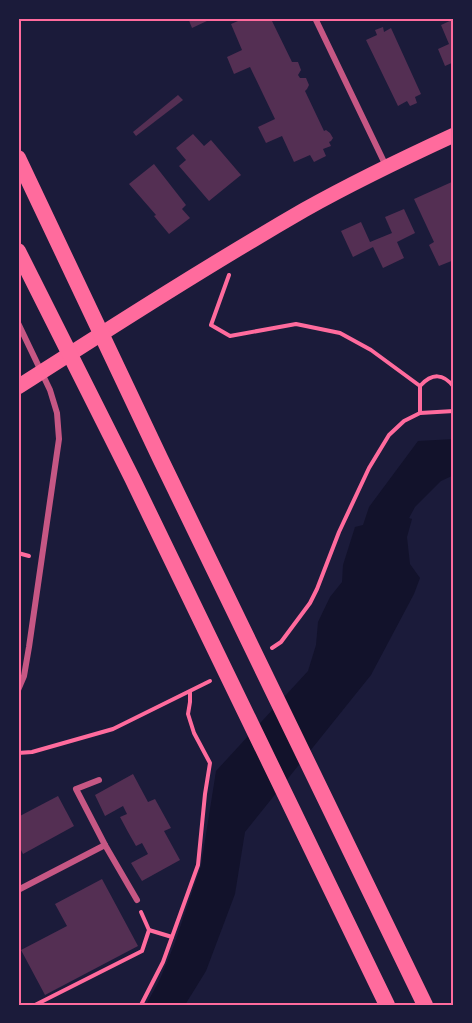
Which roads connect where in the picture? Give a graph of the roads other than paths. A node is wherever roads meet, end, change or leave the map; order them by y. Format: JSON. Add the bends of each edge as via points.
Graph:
{"nodes":[{"id":1,"x":315,"y":18,"type":"edge"},
{"id":2,"x":454,"y":135,"type":"edge"},
{"id":3,"x":18,"y":158,"type":"edge"},
{"id":4,"x":386,"y":168,"type":"junction"},
{"id":5,"x":18,"y":250,"type":"edge"},
{"id":6,"x":18,"y":323,"type":"edge"},
{"id":7,"x":18,"y":387,"type":"edge"},
{"id":8,"x":18,"y":690,"type":"edge"},
{"id":9,"x":99,"y":780,"type":"dead end"},
{"id":10,"x":105,"y":845,"type":"junction"},
{"id":11,"x":18,"y":890,"type":"edge"},
{"id":12,"x":137,"y":900,"type":"road end"},
{"id":13,"x":387,"y":1005,"type":"edge"},
{"id":14,"x":425,"y":1005,"type":"edge"}],
"edges":[{"from":1,"to":4,"type":"street"},
{"from":2,"to":4,"type":"main road"},
{"from":3,"to":14,"type":"highway"},
{"from":4,"to":7,"type":"main road","via":[[225,257]]},
{"from":5,"to":13,"type":"highway"},
{"from":6,"to":8,"type":"street","via":[[50,390],[59,439],[29,647]]},
{"from":9,"to":10,"type":"street","via":[[76,789]]},
{"from":10,"to":11,"type":"street"},
{"from":10,"to":12,"type":"street"}]}
